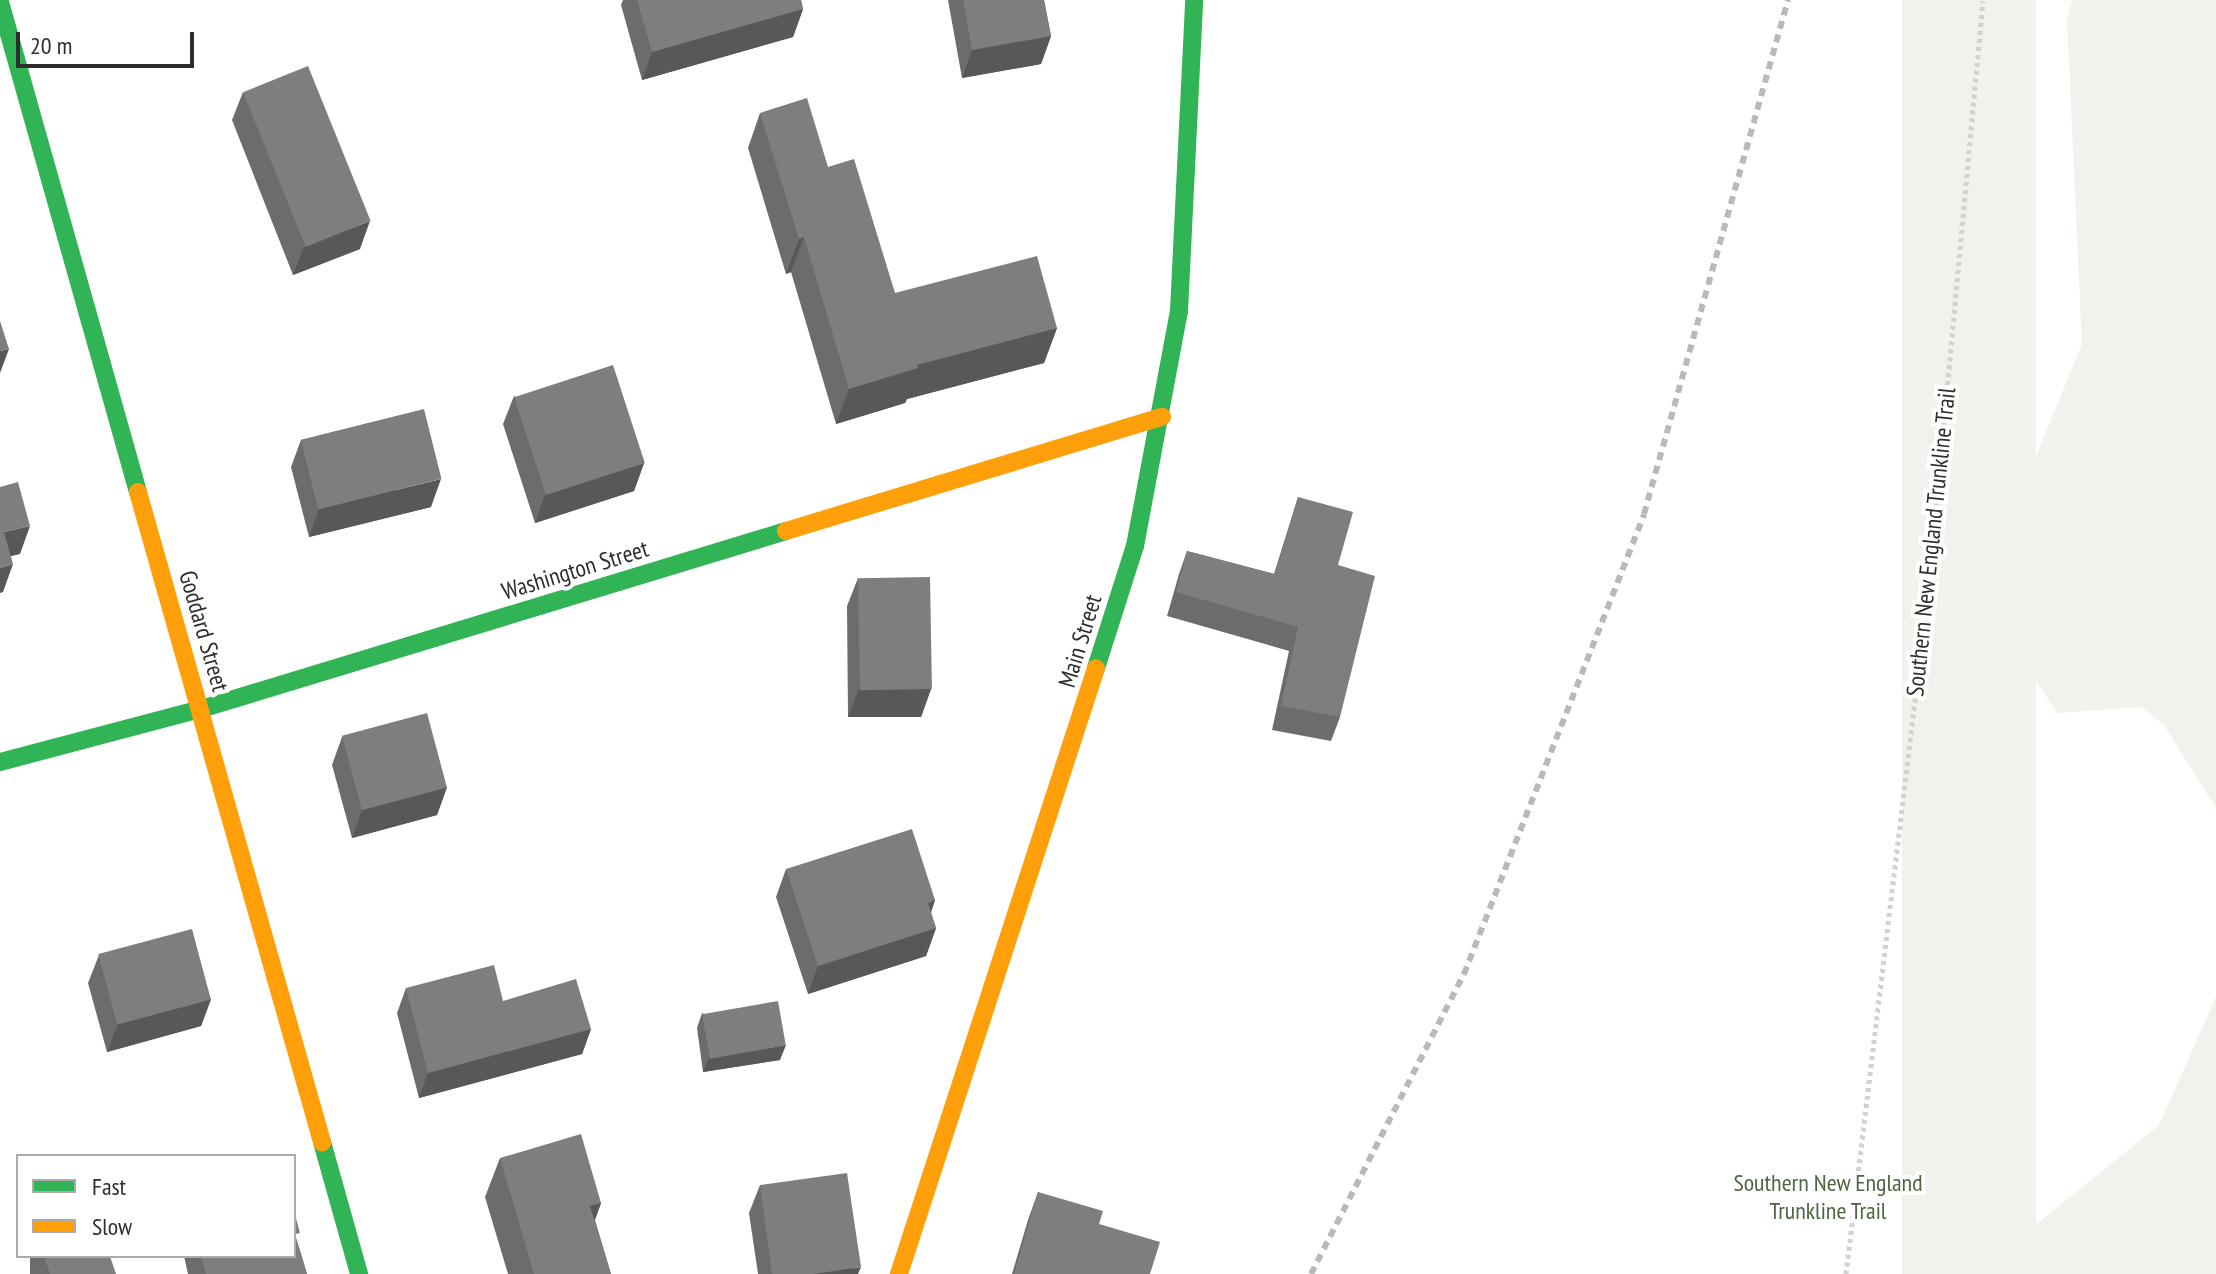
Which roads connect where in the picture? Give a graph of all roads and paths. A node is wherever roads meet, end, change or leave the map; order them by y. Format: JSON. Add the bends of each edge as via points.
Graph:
{"nodes":[{"id":1,"x":1194,"y":0,"type":"edge"},
{"id":2,"x":1983,"y":0,"type":"edge"},
{"id":3,"x":0,"y":2,"type":"edge"},
{"id":4,"x":1162,"y":417,"type":"junction"},
{"id":5,"x":201,"y":709,"type":"junction"},
{"id":6,"x":0,"y":762,"type":"edge"},
{"id":7,"x":359,"y":1274,"type":"edge"},
{"id":8,"x":899,"y":1274,"type":"edge"},
{"id":9,"x":1846,"y":1274,"type":"edge"}],
"edges":[{"from":1,"to":4,"type":"street","name":"Main Street","via":[[1179,311]]},
{"from":2,"to":9,"type":"path","name":"Southern New England Trunkline Trail","via":[[1930,576]]},
{"from":3,"to":5,"type":"street","name":"Goddard Street"},
{"from":4,"to":5,"type":"street","name":"Washington Street"},
{"from":4,"to":8,"type":"street","name":"Main Street","via":[[1135,546]]},
{"from":5,"to":6,"type":"street","name":"Washington Street"},
{"from":5,"to":7,"type":"street","name":"Goddard Street"}]}
